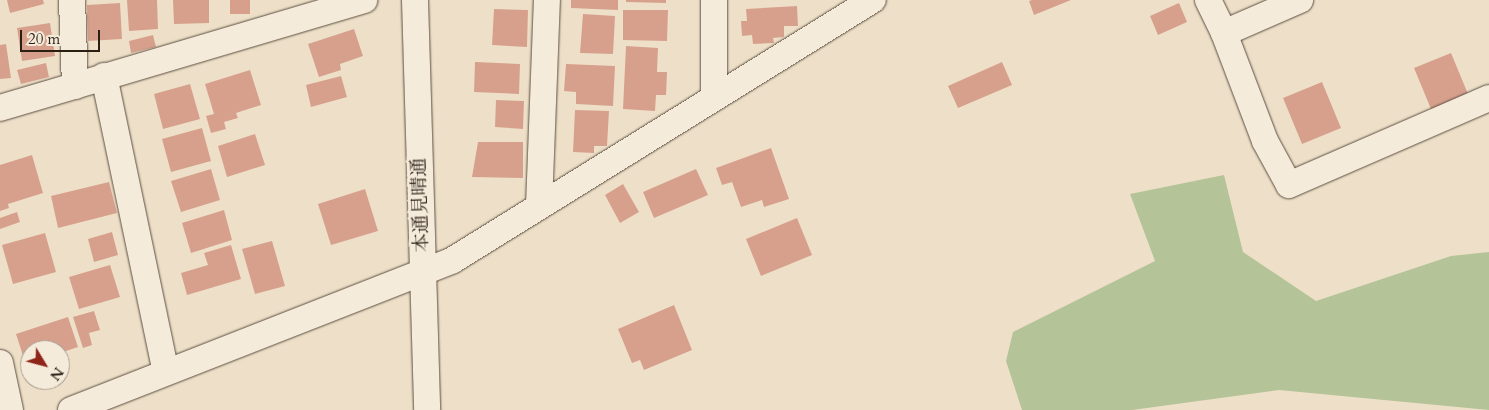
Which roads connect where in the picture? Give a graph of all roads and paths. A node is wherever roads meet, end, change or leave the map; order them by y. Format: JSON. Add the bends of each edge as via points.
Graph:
{"nodes":[{"id":1,"x":72,"y":0,"type":"edge"},
{"id":2,"x":364,"y":0,"type":"edge"},
{"id":3,"x":415,"y":0,"type":"edge"},
{"id":4,"x":547,"y":0,"type":"edge"},
{"id":5,"x":714,"y":0,"type":"edge"},
{"id":6,"x":872,"y":0,"type":"edge"},
{"id":7,"x":1208,"y":0,"type":"edge"},
{"id":8,"x":1300,"y":0,"type":"edge"},
{"id":9,"x":1224,"y":33,"type":"junction"},
{"id":10,"x":104,"y":76,"type":"junction"},
{"id":11,"x":75,"y":86,"type":"junction"},
{"id":12,"x":714,"y":98,"type":"junction"},
{"id":13,"x":1489,"y":98,"type":"edge"},
{"id":14,"x":0,"y":108,"type":"edge"},
{"id":15,"x":539,"y":206,"type":"junction"},
{"id":16,"x":423,"y":273,"type":"junction"},
{"id":17,"x":0,"y":363,"type":"edge"},
{"id":18,"x":166,"y":372,"type":"junction"},
{"id":19,"x":10,"y":410,"type":"edge"},
{"id":20,"x":71,"y":410,"type":"edge"},
{"id":21,"x":427,"y":410,"type":"edge"}],
"edges":[{"from":1,"to":11,"type":"street"},
{"from":2,"to":10,"type":"street"},
{"from":3,"to":16,"type":"street","name":"本通見晴通"},
{"from":4,"to":15,"type":"street"},
{"from":5,"to":12,"type":"street"},
{"from":6,"to":12,"type":"street"},
{"from":7,"to":9,"type":"street"},
{"from":8,"to":9,"type":"street"},
{"from":9,"to":13,"type":"street","via":[[1265,140],[1289,185]]},
{"from":10,"to":11,"type":"street"},
{"from":10,"to":18,"type":"street"},
{"from":11,"to":14,"type":"street"},
{"from":12,"to":15,"type":"street"},
{"from":15,"to":16,"type":"street","via":[[453,260]]},
{"from":16,"to":18,"type":"street"},
{"from":16,"to":21,"type":"street","name":"本通見晴通"},
{"from":17,"to":19,"type":"street"},
{"from":18,"to":20,"type":"street"}]}
